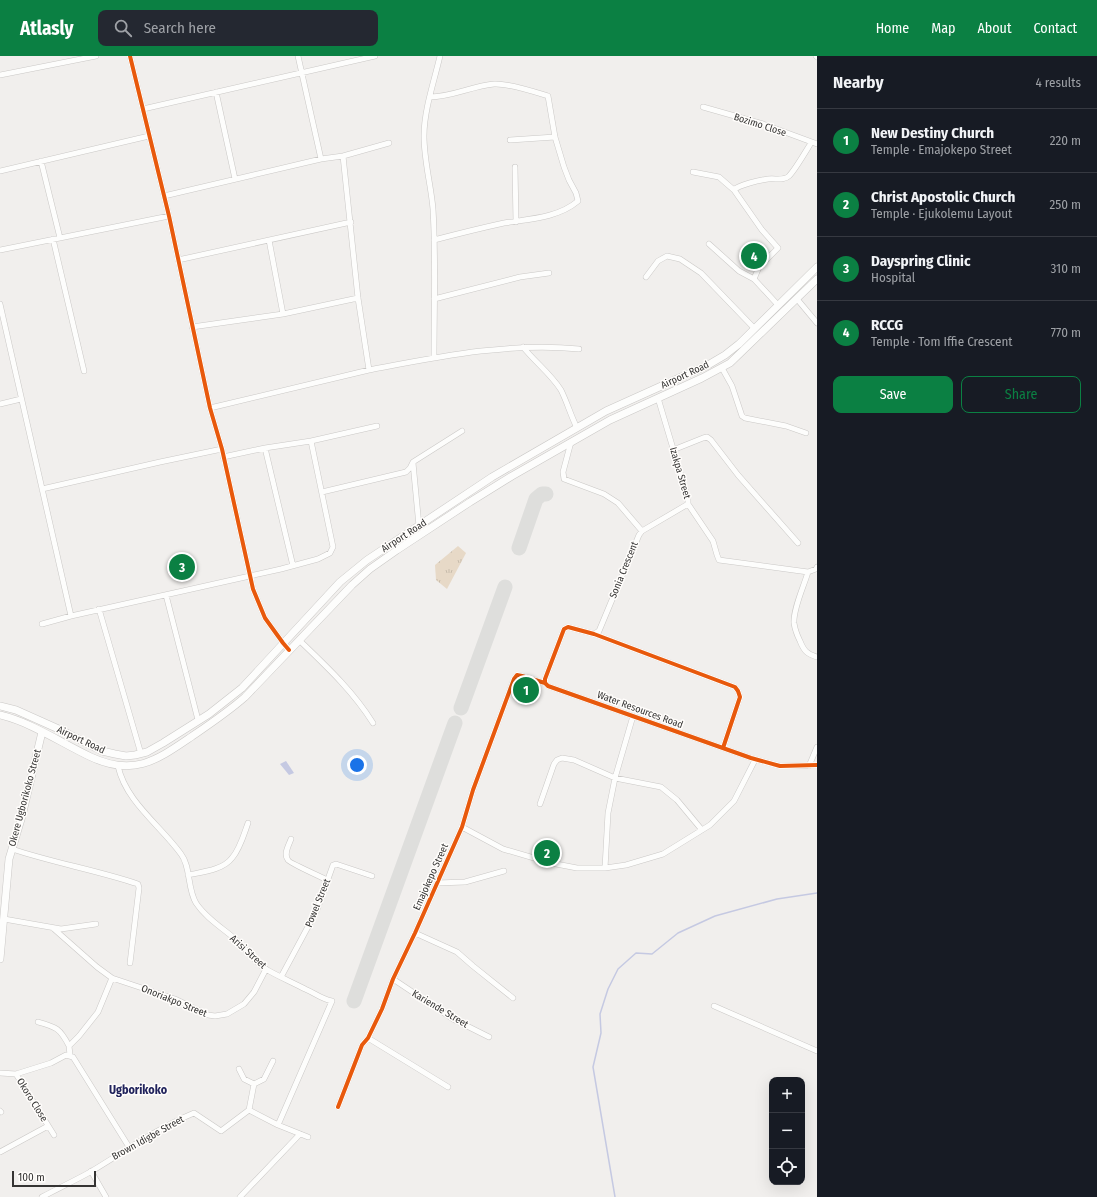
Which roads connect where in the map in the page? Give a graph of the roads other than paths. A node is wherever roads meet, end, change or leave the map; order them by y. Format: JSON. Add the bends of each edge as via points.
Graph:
{"nodes":[{"id":1,"x":96,"y":56,"type":"edge"},
{"id":2,"x":130,"y":56,"type":"edge"},
{"id":3,"x":298,"y":56,"type":"edge"},
{"id":4,"x":375,"y":56,"type":"edge"},
{"id":5,"x":440,"y":56,"type":"edge"},
{"id":6,"x":302,"y":73,"type":"junction"},
{"id":7,"x":0,"y":75,"type":"edge"},
{"id":8,"x":216,"y":92,"type":"junction"},
{"id":9,"x":430,"y":97,"type":"junction"},
{"id":10,"x":703,"y":107,"type":"dead end"},
{"id":11,"x":143,"y":109,"type":"junction"},
{"id":12,"x":149,"y":136,"type":"junction"},
{"id":13,"x":555,"y":137,"type":"junction"},
{"id":14,"x":510,"y":140,"type":"dead end"},
{"id":15,"x":389,"y":143,"type":"dead end"},
{"id":16,"x":814,"y":143,"type":"edge"},
{"id":17,"x":343,"y":156,"type":"junction"},
{"id":18,"x":321,"y":159,"type":"junction"},
{"id":19,"x":41,"y":161,"type":"junction"},
{"id":20,"x":515,"y":168,"type":"dead end"},
{"id":21,"x":0,"y":171,"type":"edge"},
{"id":22,"x":693,"y":172,"type":"dead end"},
{"id":23,"x":235,"y":179,"type":"junction"},
{"id":24,"x":734,"y":190,"type":"junction"},
{"id":25,"x":164,"y":196,"type":"junction"},
{"id":26,"x":169,"y":216,"type":"junction"},
{"id":27,"x":351,"y":222,"type":"junction"},
{"id":28,"x":516,"y":222,"type":"junction"},
{"id":29,"x":60,"y":238,"type":"junction"},
{"id":30,"x":53,"y":239,"type":"junction"},
{"id":31,"x":269,"y":240,"type":"junction"},
{"id":32,"x":434,"y":240,"type":"junction"},
{"id":33,"x":709,"y":244,"type":"dead end"},
{"id":34,"x":0,"y":250,"type":"edge"},
{"id":35,"x":178,"y":260,"type":"junction"},
{"id":36,"x":817,"y":267,"type":"edge"},
{"id":37,"x":549,"y":273,"type":"dead end"},
{"id":38,"x":646,"y":277,"type":"dead end"},
{"id":39,"x":754,"y":279,"type":"junction"},
{"id":40,"x":817,"y":279,"type":"edge"},
{"id":41,"x":358,"y":298,"type":"junction"},
{"id":42,"x":434,"y":299,"type":"junction"},
{"id":43,"x":797,"y":299,"type":"junction"},
{"id":44,"x":0,"y":305,"type":"edge"},
{"id":45,"x":778,"y":305,"type":"junction"},
{"id":46,"x":283,"y":314,"type":"junction"},
{"id":47,"x":817,"y":323,"type":"edge"},
{"id":48,"x":192,"y":327,"type":"junction"},
{"id":49,"x":754,"y":328,"type":"junction"},
{"id":50,"x":523,"y":347,"type":"junction"},
{"id":51,"x":579,"y":349,"type":"dead end"},
{"id":52,"x":434,"y":358,"type":"junction"},
{"id":53,"x":722,"y":368,"type":"junction"},
{"id":54,"x":369,"y":370,"type":"junction"},
{"id":55,"x":84,"y":371,"type":"dead end"},
{"id":56,"x":658,"y":398,"type":"junction"},
{"id":57,"x":21,"y":399,"type":"junction"},
{"id":58,"x":0,"y":404,"type":"edge"},
{"id":59,"x":210,"y":408,"type":"junction"},
{"id":60,"x":377,"y":426,"type":"dead end"},
{"id":61,"x":577,"y":428,"type":"junction"},
{"id":62,"x":462,"y":432,"type":"dead end"},
{"id":63,"x":806,"y":433,"type":"dead end"},
{"id":64,"x":311,"y":441,"type":"junction"},
{"id":65,"x":571,"y":442,"type":"junction"},
{"id":66,"x":265,"y":448,"type":"junction"},
{"id":67,"x":222,"y":449,"type":"junction"},
{"id":68,"x":673,"y":450,"type":"junction"},
{"id":69,"x":224,"y":457,"type":"junction"},
{"id":70,"x":413,"y":462,"type":"junction"},
{"id":71,"x":42,"y":489,"type":"junction"},
{"id":72,"x":322,"y":492,"type":"junction"},
{"id":73,"x":465,"y":495,"type":"junction"},
{"id":74,"x":470,"y":502,"type":"junction"},
{"id":75,"x":688,"y":504,"type":"junction"},
{"id":76,"x":418,"y":526,"type":"junction"},
{"id":77,"x":642,"y":531,"type":"junction"},
{"id":78,"x":798,"y":543,"type":"dead end"},
{"id":79,"x":293,"y":566,"type":"junction"},
{"id":80,"x":817,"y":567,"type":"edge"},
{"id":81,"x":808,"y":572,"type":"junction"},
{"id":82,"x":250,"y":576,"type":"junction"},
{"id":83,"x":166,"y":595,"type":"junction"},
{"id":84,"x":100,"y":609,"type":"junction"},
{"id":85,"x":71,"y":616,"type":"junction"},
{"id":86,"x":42,"y":624,"type":"dead end"},
{"id":87,"x":594,"y":634,"type":"junction"},
{"id":88,"x":299,"y":640,"type":"junction"},
{"id":89,"x":283,"y":643,"type":"junction"},
{"id":90,"x":290,"y":650,"type":"junction"},
{"id":91,"x":817,"y":657,"type":"edge"},
{"id":92,"x":545,"y":683,"type":"junction"},
{"id":93,"x":0,"y":706,"type":"edge"},
{"id":94,"x":0,"y":715,"type":"edge"},
{"id":95,"x":633,"y":716,"type":"junction"},
{"id":96,"x":198,"y":720,"type":"junction"},
{"id":97,"x":373,"y":722,"type":"dead end"},
{"id":98,"x":42,"y":732,"type":"junction"},
{"id":99,"x":817,"y":747,"type":"edge"},
{"id":100,"x":723,"y":748,"type":"junction"},
{"id":101,"x":141,"y":754,"type":"junction"},
{"id":102,"x":755,"y":760,"type":"junction"},
{"id":103,"x":817,"y":765,"type":"edge"},
{"id":104,"x":118,"y":766,"type":"junction"},
{"id":105,"x":809,"y":766,"type":"junction"},
{"id":106,"x":615,"y":778,"type":"junction"},
{"id":107,"x":540,"y":804,"type":"dead end"},
{"id":108,"x":248,"y":823,"type":"dead end"},
{"id":109,"x":462,"y":827,"type":"junction"},
{"id":110,"x":702,"y":830,"type":"junction"},
{"id":111,"x":291,"y":839,"type":"dead end"},
{"id":112,"x":12,"y":849,"type":"junction"},
{"id":113,"x":605,"y":868,"type":"junction"},
{"id":114,"x":504,"y":871,"type":"dead end"},
{"id":115,"x":188,"y":875,"type":"junction"},
{"id":116,"x":372,"y":876,"type":"dead end"},
{"id":117,"x":327,"y":880,"type":"junction"},
{"id":118,"x":437,"y":883,"type":"junction"},
{"id":119,"x":4,"y":919,"type":"junction"},
{"id":120,"x":96,"y":924,"type":"dead end"},
{"id":121,"x":54,"y":928,"type":"junction"},
{"id":122,"x":415,"y":933,"type":"junction"},
{"id":123,"x":1,"y":937,"type":"edge"},
{"id":124,"x":0,"y":959,"type":"edge"},
{"id":125,"x":130,"y":963,"type":"dead end"},
{"id":126,"x":266,"y":969,"type":"junction"},
{"id":127,"x":281,"y":977,"type":"junction"},
{"id":128,"x":112,"y":978,"type":"junction"},
{"id":129,"x":393,"y":979,"type":"junction"},
{"id":130,"x":513,"y":998,"type":"dead end"},
{"id":131,"x":714,"y":1006,"type":"dead end"},
{"id":132,"x":38,"y":1022,"type":"dead end"},
{"id":133,"x":489,"y":1037,"type":"dead end"},
{"id":134,"x":368,"y":1038,"type":"junction"},
{"id":135,"x":68,"y":1046,"type":"junction"},
{"id":136,"x":817,"y":1050,"type":"edge"},
{"id":137,"x":70,"y":1055,"type":"junction"},
{"id":138,"x":273,"y":1061,"type":"dead end"},
{"id":139,"x":239,"y":1069,"type":"dead end"},
{"id":140,"x":0,"y":1073,"type":"edge"},
{"id":141,"x":16,"y":1074,"type":"junction"},
{"id":142,"x":254,"y":1084,"type":"junction"},
{"id":143,"x":448,"y":1087,"type":"dead end"},
{"id":144,"x":338,"y":1107,"type":"dead end"},
{"id":145,"x":249,"y":1110,"type":"junction"},
{"id":146,"x":278,"y":1125,"type":"junction"},
{"id":147,"x":48,"y":1126,"type":"junction"},
{"id":148,"x":300,"y":1134,"type":"junction"},
{"id":149,"x":54,"y":1135,"type":"dead end"},
{"id":150,"x":308,"y":1137,"type":"dead end"},
{"id":151,"x":129,"y":1147,"type":"junction"},
{"id":152,"x":0,"y":1152,"type":"edge"},
{"id":153,"x":91,"y":1171,"type":"junction"},
{"id":154,"x":42,"y":1197,"type":"edge"},
{"id":155,"x":106,"y":1197,"type":"edge"},
{"id":156,"x":240,"y":1197,"type":"edge"}],
"edges":[{"from":1,"to":7,"type":"street"},
{"from":2,"to":11,"type":"street"},
{"from":3,"to":6,"type":"street"},
{"from":4,"to":6,"type":"street"},
{"from":5,"to":9,"type":"street"},
{"from":6,"to":8,"type":"street"},
{"from":6,"to":18,"type":"street"},
{"from":8,"to":11,"type":"street"},
{"from":8,"to":23,"type":"street"},
{"from":9,"to":13,"type":"street","via":[[442,97],[495,84],[548,96]]},
{"from":9,"to":32,"type":"street","via":[[424,135]]},
{"from":10,"to":16,"type":"street","name":"Bozimo Close","via":[[763,124]]},
{"from":11,"to":12,"type":"street"},
{"from":12,"to":19,"type":"street"},
{"from":12,"to":25,"type":"street"},
{"from":13,"to":14,"type":"street"},
{"from":13,"to":28,"type":"street","via":[[578,202],[544,217]]},
{"from":15,"to":17,"type":"street"},
{"from":16,"to":24,"type":"street","via":[[788,177],[742,184]]},
{"from":17,"to":18,"type":"street"},
{"from":17,"to":27,"type":"street"},
{"from":18,"to":23,"type":"street"},
{"from":19,"to":21,"type":"street"},
{"from":19,"to":29,"type":"street"},
{"from":20,"to":28,"type":"street"},
{"from":22,"to":24,"type":"street","via":[[719,177]]},
{"from":23,"to":25,"type":"street"},
{"from":24,"to":39,"type":"street","via":[[778,248],[759,267]]},
{"from":25,"to":26,"type":"street"},
{"from":26,"to":29,"type":"street"},
{"from":26,"to":35,"type":"street"},
{"from":27,"to":31,"type":"street"},
{"from":27,"to":41,"type":"street"},
{"from":28,"to":32,"type":"street"},
{"from":29,"to":30,"type":"street"},
{"from":30,"to":34,"type":"street"},
{"from":30,"to":55,"type":"street"},
{"from":31,"to":35,"type":"street"},
{"from":31,"to":46,"type":"street"},
{"from":32,"to":42,"type":"street"},
{"from":33,"to":39,"type":"street","via":[[739,271]]},
{"from":35,"to":48,"type":"street"},
{"from":36,"to":45,"type":"main road","name":"Airport Road"},
{"from":37,"to":42,"type":"street","via":[[520,277]]},
{"from":38,"to":49,"type":"street","via":[[658,261],[667,256],[680,259],[702,273]]},
{"from":39,"to":45,"type":"street"},
{"from":40,"to":43,"type":"main road","name":"Airport Road"},
{"from":41,"to":46,"type":"street"},
{"from":41,"to":54,"type":"street"},
{"from":42,"to":52,"type":"street"},
{"from":43,"to":47,"type":"street"},
{"from":43,"to":53,"type":"main road","name":"Airport Road","via":[[737,358]]},
{"from":44,"to":57,"type":"street"},
{"from":45,"to":49,"type":"main road","name":"Airport Road"},
{"from":46,"to":48,"type":"street"},
{"from":48,"to":59,"type":"street"},
{"from":49,"to":61,"type":"main road","name":"Airport Road","via":[[739,344],[714,362],[606,411]]},
{"from":50,"to":51,"type":"street","via":[[553,346]]},
{"from":50,"to":52,"type":"street"},
{"from":50,"to":61,"type":"street","via":[[561,391]]},
{"from":52,"to":54,"type":"street"},
{"from":53,"to":56,"type":"main road","name":"Airport Road"},
{"from":53,"to":63,"type":"street","via":[[732,386],[742,416]]},
{"from":54,"to":59,"type":"street"},
{"from":56,"to":65,"type":"main road","name":"Airport Road","via":[[610,420]]},
{"from":56,"to":68,"type":"street","name":"Izakpa Street"},
{"from":57,"to":58,"type":"street"},
{"from":57,"to":71,"type":"street"},
{"from":59,"to":67,"type":"street"},
{"from":60,"to":64,"type":"street"},
{"from":61,"to":73,"type":"main road","name":"Airport Road"},
{"from":62,"to":70,"type":"street"},
{"from":64,"to":66,"type":"street"},
{"from":64,"to":72,"type":"street"},
{"from":65,"to":74,"type":"main road","name":"Airport Road"},
{"from":65,"to":77,"type":"street","via":[[563,472],[564,479],[604,494],[618,503]]},
{"from":66,"to":69,"type":"street"},
{"from":66,"to":79,"type":"street"},
{"from":67,"to":69,"type":"street"},
{"from":67,"to":71,"type":"street"},
{"from":68,"to":75,"type":"street","name":"Izakpa Street"},
{"from":68,"to":78,"type":"street","via":[[703,438],[711,440]]},
{"from":69,"to":82,"type":"street"},
{"from":70,"to":72,"type":"street","via":[[406,472]]},
{"from":70,"to":76,"type":"street"},
{"from":71,"to":85,"type":"street"},
{"from":72,"to":79,"type":"street","via":[[333,547],[330,553],[318,559]]},
{"from":73,"to":74,"type":"main road"},
{"from":73,"to":76,"type":"main road","name":"Airport Road"},
{"from":74,"to":88,"type":"main road","name":"Airport Road","via":[[370,569]]},
{"from":75,"to":77,"type":"street","name":"Sonia Crescent"},
{"from":75,"to":81,"type":"street","name":"Izakpa Street","via":[[713,541],[720,560]]},
{"from":76,"to":89,"type":"main road","name":"Airport Road","via":[[367,560],[340,582]]},
{"from":77,"to":87,"type":"street","name":"Sonia Crescent","via":[[599,631]]},
{"from":79,"to":82,"type":"street"},
{"from":80,"to":81,"type":"street"},
{"from":81,"to":91,"type":"street","via":[[794,622],[804,651]]},
{"from":82,"to":83,"type":"street"},
{"from":82,"to":89,"type":"street","via":[[265,618]]},
{"from":83,"to":84,"type":"street"},
{"from":83,"to":96,"type":"street"},
{"from":84,"to":85,"type":"street"},
{"from":84,"to":101,"type":"street"},
{"from":85,"to":86,"type":"street"},
{"from":87,"to":92,"type":"street","via":[[568,626],[564,628]]},
{"from":87,"to":100,"type":"street","via":[[735,686],[740,697]]},
{"from":88,"to":90,"type":"main road","name":"Airport Road"},
{"from":88,"to":97,"type":"street","via":[[338,678],[363,706]]},
{"from":89,"to":90,"type":"street"},
{"from":89,"to":96,"type":"main road","name":"Airport Road","via":[[242,688]]},
{"from":90,"to":104,"type":"main road","name":"Airport Road","via":[[226,713],[163,756],[148,763]]},
{"from":92,"to":95,"type":"street","name":"Water Resources Road"},
{"from":92,"to":109,"type":"street","name":"Emajokepo Street","via":[[517,675],[514,679]]},
{"from":93,"to":101,"type":"main road","name":"Airport Road","via":[[16,710],[102,751],[126,756]]},
{"from":94,"to":98,"type":"main road","name":"Airport Road"},
{"from":95,"to":100,"type":"street","name":"Water Resources Road"},
{"from":95,"to":106,"type":"street"},
{"from":96,"to":101,"type":"main road","name":"Airport Road"},
{"from":98,"to":104,"type":"main road","name":"Airport Road","via":[[92,757]]},
{"from":98,"to":112,"type":"main road","name":"Okere Ugborikoko Street"},
{"from":99,"to":105,"type":"street"},
{"from":100,"to":102,"type":"street","name":"Water Resources Road"},
{"from":102,"to":105,"type":"street","name":"Water Resources Road","via":[[780,766]]},
{"from":102,"to":110,"type":"street","via":[[734,801],[710,826]]},
{"from":103,"to":105,"type":"street","name":"Water Resources Road"},
{"from":104,"to":115,"type":"street","name":"Arisi Street","via":[[128,791],[182,856]]},
{"from":106,"to":107,"type":"street","via":[[574,760],[562,758],[554,764]]},
{"from":106,"to":110,"type":"street","via":[[661,787],[677,800]]},
{"from":106,"to":113,"type":"street","via":[[608,813]]},
{"from":108,"to":115,"type":"street","via":[[232,859],[210,870]]},
{"from":109,"to":113,"type":"street","via":[[503,849],[530,858],[577,868]]},
{"from":109,"to":118,"type":"street","name":"Emajokepo Street"},
{"from":110,"to":113,"type":"street","via":[[663,854],[626,866]]},
{"from":111,"to":117,"type":"street","via":[[286,852],[288,860]]},
{"from":112,"to":119,"type":"main road","name":"Okere Ugborikoko Street"},
{"from":112,"to":125,"type":"street","via":[[110,874],[138,884],[140,888]]},
{"from":114,"to":118,"type":"street","via":[[466,882]]},
{"from":115,"to":126,"type":"street","name":"Arisi Street","via":[[190,890],[196,903]]},
{"from":116,"to":117,"type":"street","name":"Powel Street","via":[[336,864],[333,865]]},
{"from":117,"to":127,"type":"street","name":"Powel Street","via":[[317,910]]},
{"from":118,"to":122,"type":"street","name":"Emajokepo Street"},
{"from":119,"to":121,"type":"street"},
{"from":119,"to":123,"type":"main road","name":"Okere Ugborikoko Street"},
{"from":120,"to":121,"type":"street"},
{"from":121,"to":128,"type":"street","name":"Onoriakpo Street"},
{"from":122,"to":129,"type":"street","name":"Emajokepo Street"},
{"from":122,"to":130,"type":"street","via":[[457,952]]},
{"from":123,"to":124,"type":"main road","name":"Okere Ugborikoko Street"},
{"from":126,"to":127,"type":"street","name":"Arisi Street"},
{"from":126,"to":128,"type":"street","name":"Onoriakpo Street","via":[[254,992],[244,1004],[227,1014],[215,1016]]},
{"from":127,"to":146,"type":"street","name":"Arisi Street","via":[[322,999],[332,1001]]},
{"from":128,"to":135,"type":"street","via":[[98,1012]]},
{"from":129,"to":133,"type":"street","name":"Kariende Street","via":[[453,1019]]},
{"from":129,"to":134,"type":"street","name":"Emajokepo Street"},
{"from":131,"to":136,"type":"street"},
{"from":132,"to":135,"type":"street","via":[[56,1028]]},
{"from":134,"to":143,"type":"street"},
{"from":134,"to":144,"type":"street","name":"Emajokepo Street","via":[[362,1045]]},
{"from":135,"to":137,"type":"street"},
{"from":137,"to":141,"type":"street"},
{"from":137,"to":151,"type":"street"},
{"from":138,"to":142,"type":"street","via":[[264,1080]]},
{"from":139,"to":142,"type":"street","via":[[244,1079]]},
{"from":140,"to":141,"type":"street"},
{"from":141,"to":147,"type":"street","name":"Okoro Close"},
{"from":142,"to":145,"type":"street"},
{"from":145,"to":146,"type":"street"},
{"from":145,"to":151,"type":"street","name":"Brown Idigbe Street","via":[[221,1131],[194,1113]]},
{"from":146,"to":148,"type":"street"},
{"from":147,"to":149,"type":"street","name":"Okoro Close"},
{"from":147,"to":152,"type":"street","name":"Okoro Close"},
{"from":148,"to":150,"type":"street"},
{"from":148,"to":156,"type":"street"},
{"from":151,"to":153,"type":"street","name":"Brown Idigbe Street"},
{"from":153,"to":154,"type":"street","name":"Brown Idigbe Street"},
{"from":153,"to":155,"type":"street"}]}
